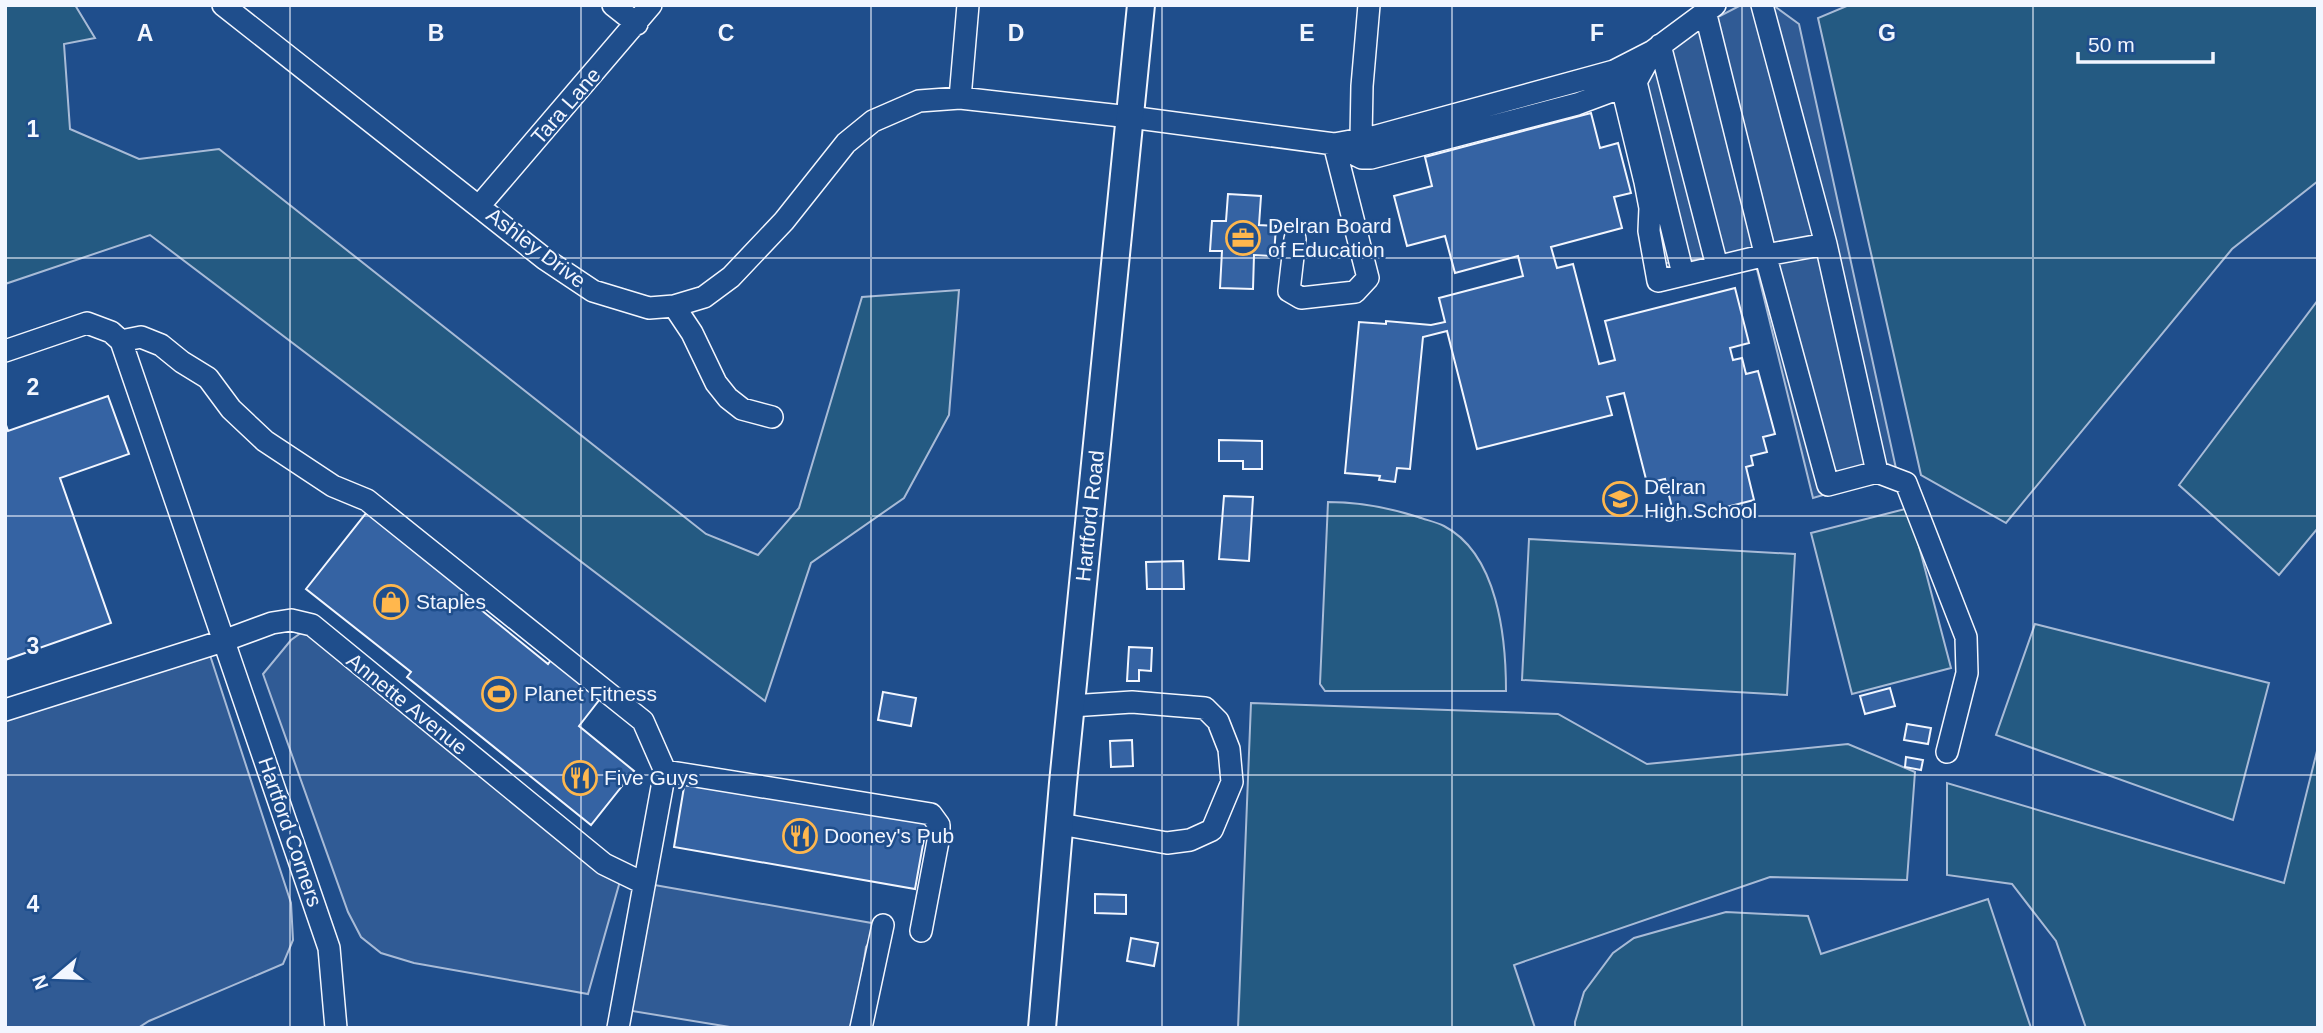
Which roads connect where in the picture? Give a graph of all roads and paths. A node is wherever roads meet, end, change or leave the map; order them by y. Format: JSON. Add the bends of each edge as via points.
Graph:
{"nodes":[{"id":1,"x":223,"y":5,"type":"edge"},
{"id":2,"x":613,"y":5,"type":"edge"},
{"id":3,"x":651,"y":5,"type":"edge"},
{"id":4,"x":968,"y":5,"type":"edge"},
{"id":5,"x":1141,"y":5,"type":"edge"},
{"id":6,"x":1369,"y":5,"type":"edge"},
{"id":7,"x":1762,"y":5,"type":"edge"},
{"id":8,"x":1710,"y":8,"type":"edge"},
{"id":9,"x":636,"y":24,"type":"junction"},
{"id":10,"x":1656,"y":48,"type":"junction"},
{"id":11,"x":1629,"y":85,"type":"junction"},
{"id":12,"x":960,"y":98,"type":"junction"},
{"id":13,"x":1130,"y":117,"type":"junction"},
{"id":14,"x":1361,"y":138,"type":"junction"},
{"id":15,"x":1334,"y":144,"type":"junction"},
{"id":16,"x":480,"y":205,"type":"junction"},
{"id":17,"x":1295,"y":239,"type":"dead end"},
{"id":18,"x":1826,"y":244,"type":"junction"},
{"id":19,"x":1766,"y":255,"type":"junction"},
{"id":20,"x":1717,"y":266,"type":"junction"},
{"id":21,"x":674,"y":306,"type":"junction"},
{"id":22,"x":121,"y":341,"type":"junction"},
{"id":23,"x":5,"y":351,"type":"edge"},
{"id":24,"x":772,"y":417,"type":"dead end"},
{"id":25,"x":1877,"y":472,"type":"junction"},
{"id":26,"x":223,"y":641,"type":"junction"},
{"id":27,"x":1071,"y":706,"type":"junction"},
{"id":28,"x":5,"y":710,"type":"edge"},
{"id":29,"x":1947,"y":752,"type":"dead end"},
{"id":30,"x":665,"y":771,"type":"junction"},
{"id":31,"x":1060,"y":824,"type":"junction"},
{"id":32,"x":643,"y":883,"type":"junction"},
{"id":33,"x":883,"y":925,"type":"dead end"},
{"id":34,"x":921,"y":931,"type":"dead end"},
{"id":35,"x":336,"y":1028,"type":"edge"},
{"id":36,"x":618,"y":1028,"type":"edge"},
{"id":37,"x":861,"y":1028,"type":"edge"},
{"id":38,"x":1042,"y":1028,"type":"edge"}],
"edges":[{"from":1,"to":16,"type":"street","name":"Ashley Drive"},
{"from":2,"to":9,"type":"street"},
{"from":3,"to":9,"type":"street","name":"Tara Lane"},
{"from":4,"to":12,"type":"street"},
{"from":5,"to":13,"type":"main road","name":"Hartford Road"},
{"from":6,"to":14,"type":"street"},
{"from":7,"to":18,"type":"street"},
{"from":8,"to":10,"type":"street"},
{"from":8,"to":19,"type":"street"},
{"from":9,"to":16,"type":"street","name":"Tara Lane"},
{"from":10,"to":11,"type":"street"},
{"from":10,"to":14,"type":"street","via":[[1614,71]]},
{"from":10,"to":20,"type":"street"},
{"from":11,"to":15,"type":"street","via":[[1577,104],[1371,158]]},
{"from":11,"to":20,"type":"street","via":[[1683,274]]},
{"from":12,"to":13,"type":"street","name":"Ashley Drive"},
{"from":12,"to":21,"type":"street","name":"Ashley Drive","via":[[919,101],[873,121],[846,143],[784,221],[731,277],[704,297]]},
{"from":13,"to":15,"type":"street","name":"Ashley Drive"},
{"from":13,"to":27,"type":"main road","name":"Hartford Road"},
{"from":14,"to":15,"type":"street"},
{"from":15,"to":17,"type":"street","via":[[1368,278],[1355,292],[1301,298],[1289,291]]},
{"from":16,"to":21,"type":"street","name":"Ashley Drive","via":[[545,259],[593,291],[649,308]]},
{"from":18,"to":19,"type":"street"},
{"from":18,"to":25,"type":"street"},
{"from":19,"to":20,"type":"street"},
{"from":19,"to":25,"type":"street","via":[[1828,485]]},
{"from":21,"to":24,"type":"street","via":[[728,398],[742,409]]},
{"from":22,"to":23,"type":"street","via":[[88,323]]},
{"from":22,"to":26,"type":"street","name":"Hartford Corners"},
{"from":22,"to":30,"type":"street","via":[[141,337],[161,345],[208,378],[231,409],[265,441],[333,486],[367,500],[643,721]]},
{"from":25,"to":29,"type":"street","via":[[1906,483],[1966,637],[1967,673]]},
{"from":26,"to":28,"type":"street","name":"Annette Avenue"},
{"from":26,"to":32,"type":"street","name":"Annette Avenue","via":[[272,623],[291,620],[312,625],[604,864]]},
{"from":26,"to":35,"type":"street","name":"Hartford Corners","via":[[330,948]]},
{"from":27,"to":31,"type":"main road","name":"Hartford Road"},
{"from":27,"to":31,"type":"street","via":[[1132,702],[1205,708],[1218,721],[1229,749],[1232,782],[1212,830],[1190,840],[1167,843]]},
{"from":30,"to":32,"type":"street"},
{"from":30,"to":34,"type":"street","via":[[931,814],[939,825],[939,836]]},
{"from":31,"to":38,"type":"main road","name":"Hartford Road"},
{"from":32,"to":36,"type":"street"},
{"from":33,"to":37,"type":"street"}]}
